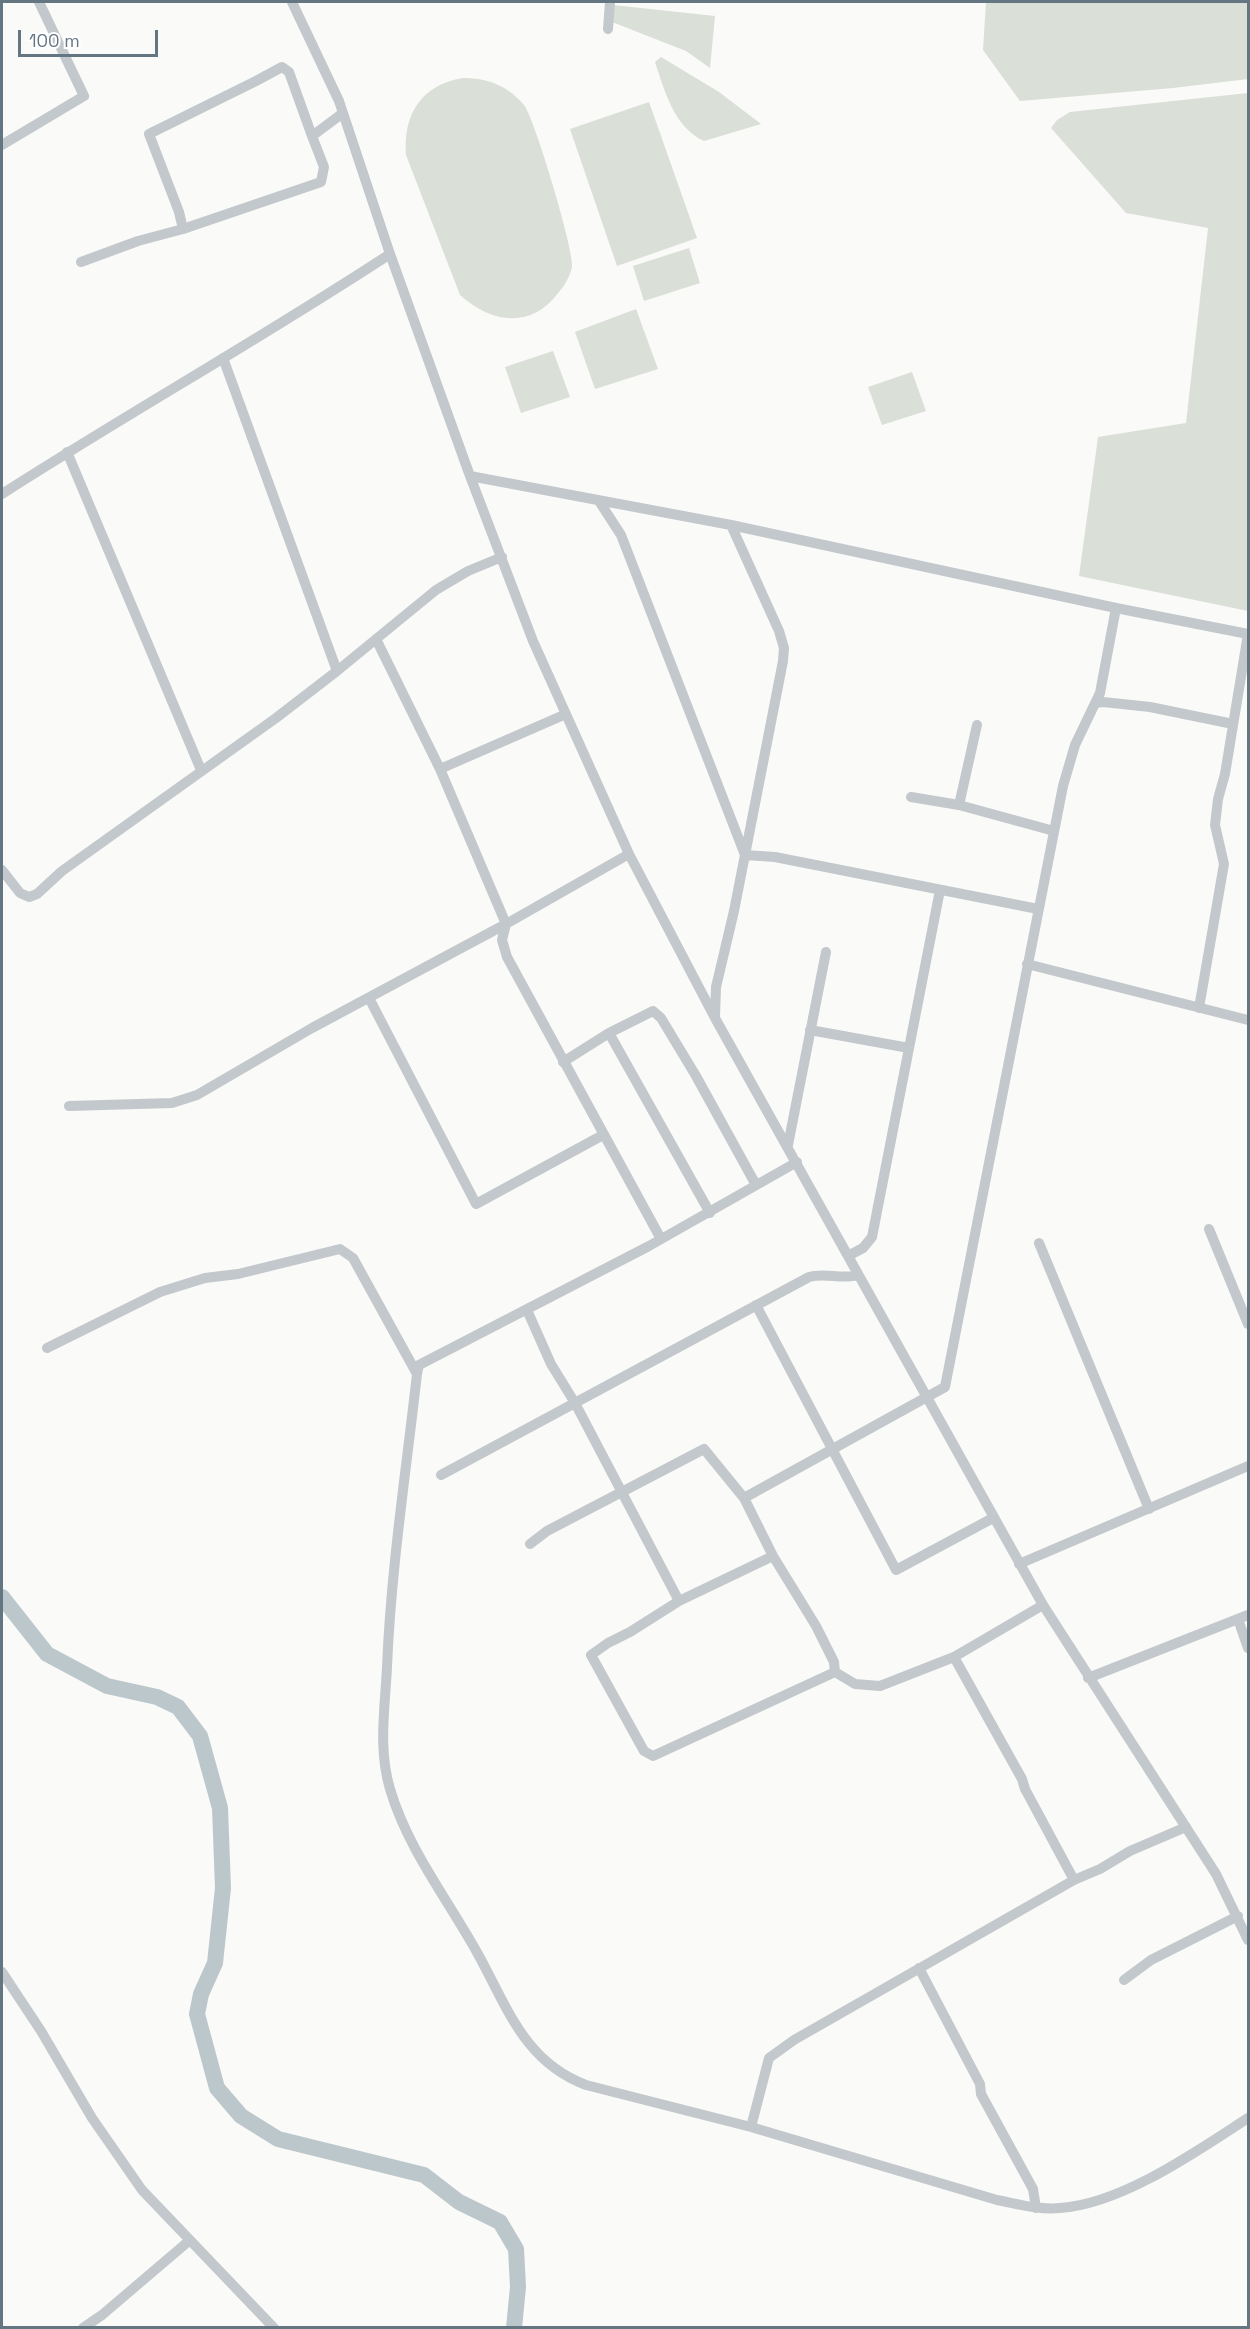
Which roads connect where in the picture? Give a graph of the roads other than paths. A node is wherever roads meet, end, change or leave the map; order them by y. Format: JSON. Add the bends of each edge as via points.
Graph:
{"nodes":[{"id":1,"x":39,"y":2,"type":"edge"},
{"id":2,"x":292,"y":2,"type":"edge"},
{"id":3,"x":610,"y":2,"type":"edge"},
{"id":4,"x":608,"y":29,"type":"dead end"},
{"id":5,"x":343,"y":113,"type":"junction"},
{"id":6,"x":312,"y":136,"type":"junction"},
{"id":7,"x":2,"y":145,"type":"edge"},
{"id":8,"x":183,"y":229,"type":"junction"},
{"id":9,"x":390,"y":254,"type":"junction"},
{"id":10,"x":81,"y":262,"type":"dead end"},
{"id":11,"x":224,"y":358,"type":"junction"},
{"id":12,"x":68,"y":452,"type":"junction"},
{"id":13,"x":470,"y":476,"type":"junction"},
{"id":14,"x":2,"y":494,"type":"edge"},
{"id":15,"x":599,"y":501,"type":"junction"},
{"id":16,"x":731,"y":525,"type":"junction"},
{"id":17,"x":502,"y":557,"type":"junction"},
{"id":18,"x":1116,"y":608,"type":"junction"},
{"id":19,"x":1248,"y":634,"type":"edge"},
{"id":20,"x":376,"y":639,"type":"junction"},
{"id":21,"x":337,"y":671,"type":"junction"},
{"id":22,"x":1096,"y":703,"type":"junction"},
{"id":23,"x":566,"y":714,"type":"junction"},
{"id":24,"x":1233,"y":724,"type":"junction"},
{"id":25,"x":977,"y":725,"type":"dead end"},
{"id":26,"x":440,"y":769,"type":"junction"},
{"id":27,"x":201,"y":770,"type":"junction"},
{"id":28,"x":911,"y":797,"type":"dead end"},
{"id":29,"x":959,"y":805,"type":"junction"},
{"id":30,"x":1054,"y":831,"type":"junction"},
{"id":31,"x":629,"y":854,"type":"junction"},
{"id":32,"x":745,"y":855,"type":"junction"},
{"id":33,"x":2,"y":870,"type":"edge"},
{"id":34,"x":940,"y":890,"type":"junction"},
{"id":35,"x":1038,"y":909,"type":"junction"},
{"id":36,"x":506,"y":924,"type":"junction"},
{"id":37,"x":826,"y":952,"type":"dead end"},
{"id":38,"x":1027,"y":964,"type":"junction"},
{"id":39,"x":369,"y":998,"type":"junction"},
{"id":40,"x":1199,"y":1008,"type":"junction"},
{"id":41,"x":715,"y":1018,"type":"junction"},
{"id":42,"x":1248,"y":1020,"type":"edge"},
{"id":43,"x":810,"y":1030,"type":"junction"},
{"id":44,"x":609,"y":1033,"type":"junction"},
{"id":45,"x":909,"y":1048,"type":"junction"},
{"id":46,"x":563,"y":1062,"type":"junction"},
{"id":47,"x":69,"y":1106,"type":"dead end"},
{"id":48,"x":603,"y":1135,"type":"junction"},
{"id":49,"x":788,"y":1145,"type":"junction"},
{"id":50,"x":797,"y":1162,"type":"junction"},
{"id":51,"x":756,"y":1185,"type":"junction"},
{"id":52,"x":710,"y":1212,"type":"junction"},
{"id":53,"x":1209,"y":1229,"type":"dead end"},
{"id":54,"x":661,"y":1239,"type":"junction"},
{"id":55,"x":1039,"y":1243,"type":"dead end"},
{"id":56,"x":848,"y":1256,"type":"junction"},
{"id":57,"x":858,"y":1275,"type":"junction"},
{"id":58,"x":756,"y":1305,"type":"junction"},
{"id":59,"x":527,"y":1310,"type":"junction"},
{"id":60,"x":1248,"y":1324,"type":"edge"},
{"id":61,"x":47,"y":1348,"type":"dead end"},
{"id":62,"x":417,"y":1374,"type":"junction"},
{"id":63,"x":927,"y":1399,"type":"junction"},
{"id":64,"x":575,"y":1403,"type":"junction"},
{"id":65,"x":832,"y":1450,"type":"junction"},
{"id":66,"x":1248,"y":1466,"type":"edge"},
{"id":67,"x":441,"y":1475,"type":"dead end"},
{"id":68,"x":620,"y":1492,"type":"junction"},
{"id":69,"x":744,"y":1498,"type":"junction"},
{"id":70,"x":1149,"y":1509,"type":"junction"},
{"id":71,"x":993,"y":1518,"type":"junction"},
{"id":72,"x":530,"y":1544,"type":"dead end"},
{"id":73,"x":773,"y":1556,"type":"junction"},
{"id":74,"x":1019,"y":1564,"type":"junction"},
{"id":75,"x":679,"y":1601,"type":"junction"},
{"id":76,"x":1043,"y":1605,"type":"junction"},
{"id":77,"x":1243,"y":1617,"type":"edge"},
{"id":78,"x":1248,"y":1648,"type":"edge"},
{"id":79,"x":954,"y":1657,"type":"junction"},
{"id":80,"x":835,"y":1672,"type":"junction"},
{"id":81,"x":1088,"y":1678,"type":"junction"},
{"id":82,"x":1186,"y":1827,"type":"junction"},
{"id":83,"x":1074,"y":1880,"type":"junction"},
{"id":84,"x":1238,"y":1916,"type":"junction"},
{"id":85,"x":1248,"y":1940,"type":"edge"},
{"id":86,"x":919,"y":1968,"type":"junction"},
{"id":87,"x":2,"y":1972,"type":"edge"},
{"id":88,"x":1124,"y":1980,"type":"dead end"},
{"id":89,"x":1248,"y":2118,"type":"edge"},
{"id":90,"x":751,"y":2127,"type":"junction"},
{"id":91,"x":1036,"y":2208,"type":"junction"},
{"id":92,"x":190,"y":2240,"type":"junction"},
{"id":93,"x":83,"y":2328,"type":"edge"},
{"id":94,"x":274,"y":2328,"type":"edge"}],
"edges":[{"from":1,"to":7,"type":"street","via":[[84,96]]},
{"from":2,"to":5,"type":"street"},
{"from":3,"to":4,"type":"street"},
{"from":5,"to":6,"type":"street"},
{"from":5,"to":9,"type":"street"},
{"from":6,"to":8,"type":"street","via":[[324,167],[321,182]]},
{"from":6,"to":8,"type":"street","via":[[289,72],[282,67],[149,134]]},
{"from":8,"to":10,"type":"street"},
{"from":9,"to":11,"type":"street"},
{"from":9,"to":13,"type":"street"},
{"from":11,"to":12,"type":"street"},
{"from":11,"to":21,"type":"street"},
{"from":12,"to":14,"type":"street"},
{"from":12,"to":27,"type":"street"},
{"from":13,"to":15,"type":"street"},
{"from":13,"to":17,"type":"street"},
{"from":15,"to":16,"type":"street"},
{"from":15,"to":32,"type":"street","via":[[621,535]]},
{"from":16,"to":18,"type":"street"},
{"from":16,"to":32,"type":"street","via":[[784,648]]},
{"from":17,"to":20,"type":"street","via":[[436,590]]},
{"from":17,"to":23,"type":"street","via":[[533,641]]},
{"from":18,"to":19,"type":"street"},
{"from":18,"to":22,"type":"street"},
{"from":19,"to":24,"type":"street"},
{"from":20,"to":21,"type":"street"},
{"from":20,"to":26,"type":"street"},
{"from":21,"to":27,"type":"street"},
{"from":22,"to":24,"type":"street","via":[[1150,707]]},
{"from":22,"to":30,"type":"street","via":[[1075,745]]},
{"from":23,"to":26,"type":"street"},
{"from":23,"to":31,"type":"street"},
{"from":24,"to":40,"type":"street","via":[[1215,825],[1224,864]]},
{"from":25,"to":29,"type":"street"},
{"from":26,"to":36,"type":"street"},
{"from":27,"to":33,"type":"street","via":[[32,897],[20,892]]},
{"from":28,"to":29,"type":"street"},
{"from":29,"to":30,"type":"street"},
{"from":30,"to":35,"type":"street"},
{"from":31,"to":36,"type":"street"},
{"from":31,"to":41,"type":"street"},
{"from":32,"to":34,"type":"street","via":[[775,857]]},
{"from":32,"to":41,"type":"street","via":[[716,987]]},
{"from":34,"to":35,"type":"street"},
{"from":34,"to":45,"type":"street"},
{"from":35,"to":38,"type":"street"},
{"from":36,"to":39,"type":"street"},
{"from":36,"to":46,"type":"street","via":[[502,947]]},
{"from":37,"to":43,"type":"street"},
{"from":38,"to":40,"type":"street"},
{"from":38,"to":63,"type":"street","via":[[947,1381],[941,1391]]},
{"from":39,"to":47,"type":"street","via":[[183,1101]]},
{"from":39,"to":48,"type":"street","via":[[476,1203]]},
{"from":40,"to":42,"type":"street"},
{"from":41,"to":49,"type":"street"},
{"from":43,"to":45,"type":"street"},
{"from":43,"to":49,"type":"street"},
{"from":44,"to":46,"type":"street"},
{"from":44,"to":51,"type":"street","via":[[653,1011],[661,1018]]},
{"from":44,"to":52,"type":"street"},
{"from":45,"to":56,"type":"street","via":[[872,1238]]},
{"from":46,"to":48,"type":"street"},
{"from":48,"to":54,"type":"street"},
{"from":49,"to":50,"type":"street"},
{"from":50,"to":51,"type":"street"},
{"from":50,"to":56,"type":"street"},
{"from":51,"to":52,"type":"street"},
{"from":52,"to":54,"type":"street"},
{"from":53,"to":60,"type":"street"},
{"from":54,"to":59,"type":"street"},
{"from":55,"to":70,"type":"street"},
{"from":56,"to":57,"type":"street"},
{"from":57,"to":58,"type":"street","via":[[837,1278],[819,1274]]},
{"from":57,"to":63,"type":"street"},
{"from":58,"to":64,"type":"street"},
{"from":58,"to":65,"type":"street"},
{"from":59,"to":62,"type":"street","via":[[424,1362]]},
{"from":59,"to":64,"type":"street","via":[[551,1364]]},
{"from":61,"to":62,"type":"street","via":[[160,1292],[205,1278],[238,1274],[340,1249],[353,1258]]},
{"from":62,"to":90,"type":"street","via":[[389,1606],[383,1715],[383,1757],[405,1830],[527,2044],[547,2064],[586,2085]]},
{"from":63,"to":65,"type":"street"},
{"from":63,"to":71,"type":"street"},
{"from":64,"to":67,"type":"street"},
{"from":64,"to":68,"type":"street"},
{"from":65,"to":69,"type":"street"},
{"from":65,"to":71,"type":"street","via":[[896,1570]]},
{"from":66,"to":70,"type":"street"},
{"from":68,"to":69,"type":"street","via":[[704,1449]]},
{"from":68,"to":72,"type":"street"},
{"from":68,"to":75,"type":"street"},
{"from":69,"to":73,"type":"street"},
{"from":70,"to":74,"type":"street"},
{"from":71,"to":74,"type":"street"},
{"from":73,"to":75,"type":"street"},
{"from":73,"to":80,"type":"street","via":[[816,1626]]},
{"from":74,"to":76,"type":"street"},
{"from":75,"to":80,"type":"street","via":[[591,1656],[644,1752],[653,1756]]},
{"from":76,"to":79,"type":"street"},
{"from":76,"to":81,"type":"street"},
{"from":77,"to":78,"type":"street"},
{"from":77,"to":81,"type":"street"},
{"from":79,"to":80,"type":"street","via":[[880,1686],[855,1683]]},
{"from":79,"to":83,"type":"street"},
{"from":81,"to":82,"type":"street"},
{"from":82,"to":83,"type":"street"},
{"from":82,"to":84,"type":"street"},
{"from":83,"to":86,"type":"street"},
{"from":84,"to":85,"type":"street"},
{"from":84,"to":88,"type":"street","via":[[1151,1960]]},
{"from":86,"to":90,"type":"street","via":[[769,2058]]},
{"from":86,"to":91,"type":"street","via":[[1033,2189]]},
{"from":87,"to":92,"type":"street","via":[[116,2154],[142,2190]]},
{"from":89,"to":91,"type":"street","via":[[1129,2189],[1062,2208]]},
{"from":90,"to":91,"type":"street"},
{"from":92,"to":93,"type":"street"},
{"from":92,"to":94,"type":"street"}]}
